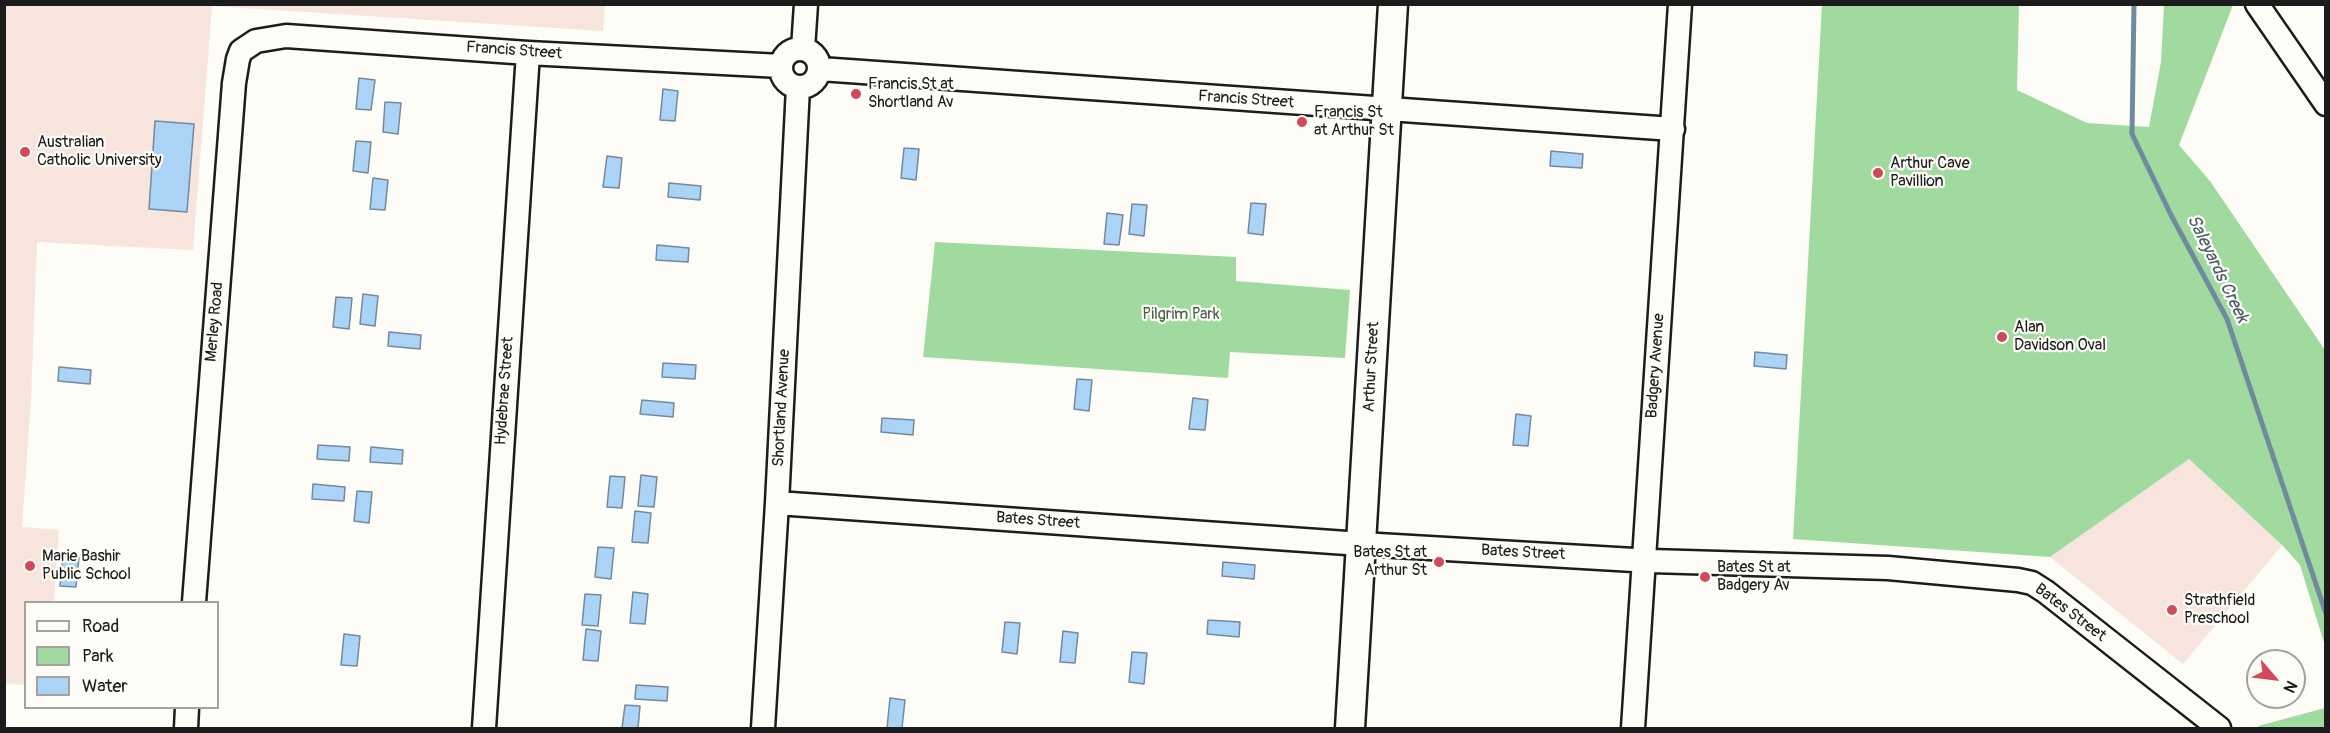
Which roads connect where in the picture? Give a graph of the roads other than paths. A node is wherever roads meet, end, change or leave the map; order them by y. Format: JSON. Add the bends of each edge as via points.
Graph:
{"nodes":[{"id":1,"x":806,"y":4,"type":"edge"},
{"id":2,"x":1394,"y":4,"type":"edge"},
{"id":3,"x":1680,"y":4,"type":"edge"},
{"id":4,"x":2257,"y":4,"type":"edge"},
{"id":5,"x":248,"y":46,"type":"joint"},
{"id":6,"x":803,"y":49,"type":"junction"},
{"id":7,"x":528,"y":53,"type":"junction"},
{"id":8,"x":781,"y":66,"type":"junction"},
{"id":9,"x":820,"y":69,"type":"junction"},
{"id":10,"x":798,"y":87,"type":"junction"},
{"id":11,"x":2325,"y":104,"type":"edge"},
{"id":12,"x":1386,"y":110,"type":"junction"},
{"id":13,"x":1673,"y":129,"type":"junction"},
{"id":14,"x":777,"y":503,"type":"junction"},
{"id":15,"x":1361,"y":544,"type":"junction"},
{"id":16,"x":1643,"y":561,"type":"junction"},
{"id":17,"x":194,"y":601,"type":"edge"},
{"id":18,"x":187,"y":709,"type":"edge"},
{"id":19,"x":186,"y":729,"type":"edge"},
{"id":20,"x":484,"y":729,"type":"edge"},
{"id":21,"x":763,"y":729,"type":"edge"},
{"id":22,"x":1350,"y":729,"type":"edge"},
{"id":23,"x":1633,"y":729,"type":"edge"},
{"id":24,"x":2219,"y":729,"type":"edge"}],
"edges":[{"from":1,"to":6,"type":"street"},
{"from":2,"to":12,"type":"main road","name":"Arthur Street"},
{"from":3,"to":13,"type":"street","name":"Badgery Avenue"},
{"from":4,"to":11,"type":"street"},
{"from":5,"to":7,"type":"street","name":"Francis Street","via":[[286,36]]},
{"from":5,"to":17,"type":"street","name":"Merley Road","via":[[238,59],[234,82]]},
{"from":6,"to":8,"type":"street","via":[[786,55]]},
{"from":6,"to":9,"type":"street","via":[[813,54]]},
{"from":7,"to":8,"type":"street","name":"Francis Street"},
{"from":7,"to":20,"type":"street","name":"Hydebrae Street"},
{"from":8,"to":10,"type":"street","via":[[783,78]]},
{"from":9,"to":10,"type":"street","via":[[815,81]]},
{"from":9,"to":12,"type":"street","name":"Francis Street"},
{"from":10,"to":14,"type":"street","name":"Shortland Avenue"},
{"from":12,"to":13,"type":"street","name":"Francis Street"},
{"from":12,"to":15,"type":"main road","name":"Arthur Street"},
{"from":13,"to":16,"type":"street","name":"Badgery Avenue"},
{"from":14,"to":15,"type":"street","name":"Bates Street"},
{"from":14,"to":21,"type":"street","name":"Shortland Avenue"},
{"from":15,"to":16,"type":"street","name":"Bates Street"},
{"from":15,"to":22,"type":"main road","name":"Arthur Street"},
{"from":16,"to":23,"type":"street","name":"Badgery Avenue"},
{"from":16,"to":24,"type":"street","name":"Bates Street","via":[[1888,568],[2032,583]]},
{"from":18,"to":19,"type":"street"}]}
